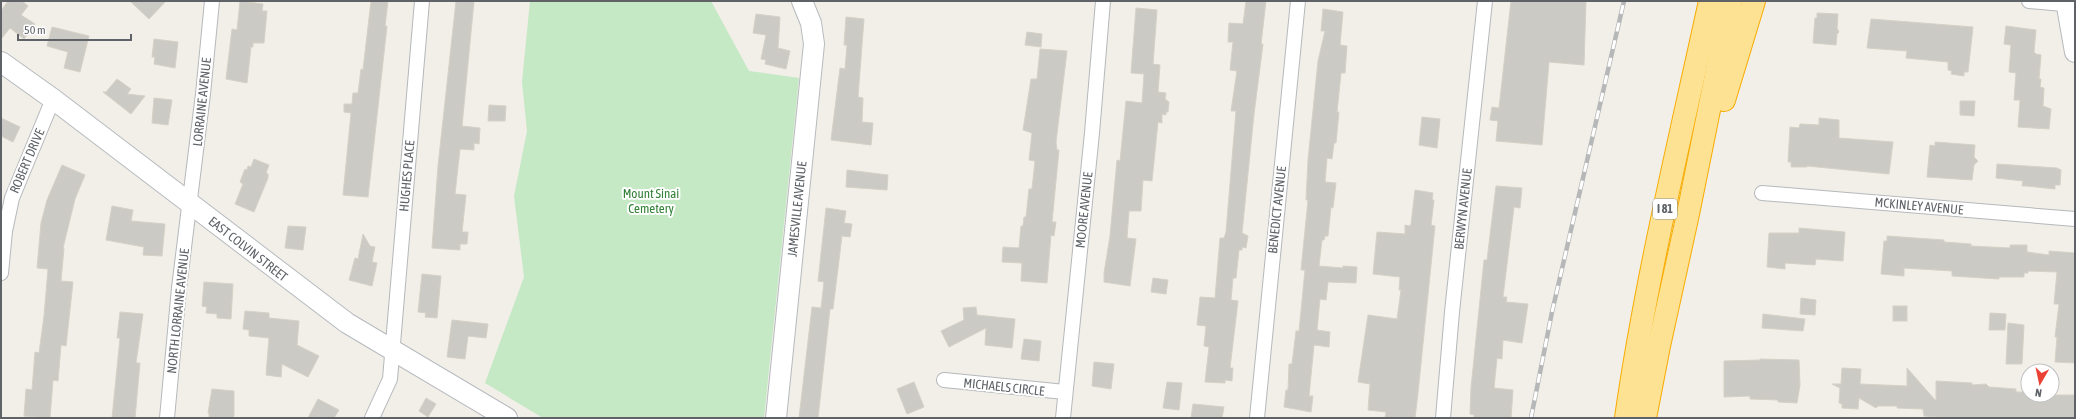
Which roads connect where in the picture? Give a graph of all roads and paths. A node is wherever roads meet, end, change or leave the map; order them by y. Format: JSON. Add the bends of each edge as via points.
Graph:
{"nodes":[{"id":1,"x":212,"y":1,"type":"edge"},
{"id":2,"x":422,"y":1,"type":"edge"},
{"id":3,"x":802,"y":1,"type":"edge"},
{"id":4,"x":1103,"y":1,"type":"edge"},
{"id":5,"x":1298,"y":1,"type":"edge"},
{"id":6,"x":1485,"y":1,"type":"edge"},
{"id":7,"x":1710,"y":1,"type":"edge"},
{"id":8,"x":1731,"y":1,"type":"edge"},
{"id":9,"x":1754,"y":1,"type":"edge"},
{"id":10,"x":2028,"y":1,"type":"edge"},
{"id":11,"x":2069,"y":3,"type":"edge"},
{"id":12,"x":2075,"y":52,"type":"edge"},
{"id":13,"x":1,"y":62,"type":"edge"},
{"id":14,"x":53,"y":99,"type":"junction"},
{"id":15,"x":1762,"y":193,"type":"dead end"},
{"id":16,"x":190,"y":204,"type":"junction"},
{"id":17,"x":1688,"y":214,"type":"junction"},
{"id":18,"x":2075,"y":219,"type":"edge"},
{"id":19,"x":1,"y":273,"type":"edge"},
{"id":20,"x":392,"y":351,"type":"junction"},
{"id":21,"x":944,"y":380,"type":"dead end"},
{"id":22,"x":1065,"y":392,"type":"junction"},
{"id":23,"x":167,"y":418,"type":"edge"},
{"id":24,"x":372,"y":418,"type":"edge"},
{"id":25,"x":507,"y":418,"type":"edge"},
{"id":26,"x":776,"y":418,"type":"edge"},
{"id":27,"x":1063,"y":418,"type":"edge"},
{"id":28,"x":1257,"y":418,"type":"edge"},
{"id":29,"x":1443,"y":418,"type":"edge"},
{"id":30,"x":1626,"y":418,"type":"edge"},
{"id":31,"x":1646,"y":418,"type":"edge"}],
"edges":[{"from":1,"to":16,"type":"street","name":"LORRAINE AVENUE"},
{"from":2,"to":20,"type":"street","name":"HUGHES PLACE"},
{"from":3,"to":26,"type":"street","name":"JAMESVILLE AVENUE","via":[[811,23],[814,44]]},
{"from":4,"to":22,"type":"street","name":"MOORE AVENUE"},
{"from":5,"to":28,"type":"street","name":"BENEDICT AVENUE"},
{"from":6,"to":29,"type":"street","name":"BERWYN AVENUE"},
{"from":7,"to":30,"type":"highway","number":"I 81","via":[[1654,260]]},
{"from":8,"to":17,"type":"highway","number":"I 81"},
{"from":9,"to":17,"type":"highway"},
{"from":10,"to":11,"type":"street"},
{"from":11,"to":12,"type":"street"},
{"from":13,"to":14,"type":"street","name":"EAST COLVIN STREET"},
{"from":14,"to":16,"type":"street","name":"EAST COLVIN STREET"},
{"from":14,"to":19,"type":"street","name":"ROBERT DRIVE","via":[[12,198],[5,231]]},
{"from":15,"to":18,"type":"street","name":"MCKINLEY AVENUE"},
{"from":16,"to":20,"type":"street","name":"EAST COLVIN STREET","via":[[304,292]]},
{"from":16,"to":23,"type":"street","name":"NORTH LORRAINE AVENUE"},
{"from":17,"to":31,"type":"highway","number":"I 81"},
{"from":20,"to":24,"type":"street","name":"HUGHES PLACE","via":[[390,379]]},
{"from":20,"to":25,"type":"street","name":"EAST COLVIN STREET"},
{"from":21,"to":22,"type":"street","name":"MICHAELS CIRCLE"},
{"from":22,"to":27,"type":"street","name":"MOORE AVENUE"}]}
